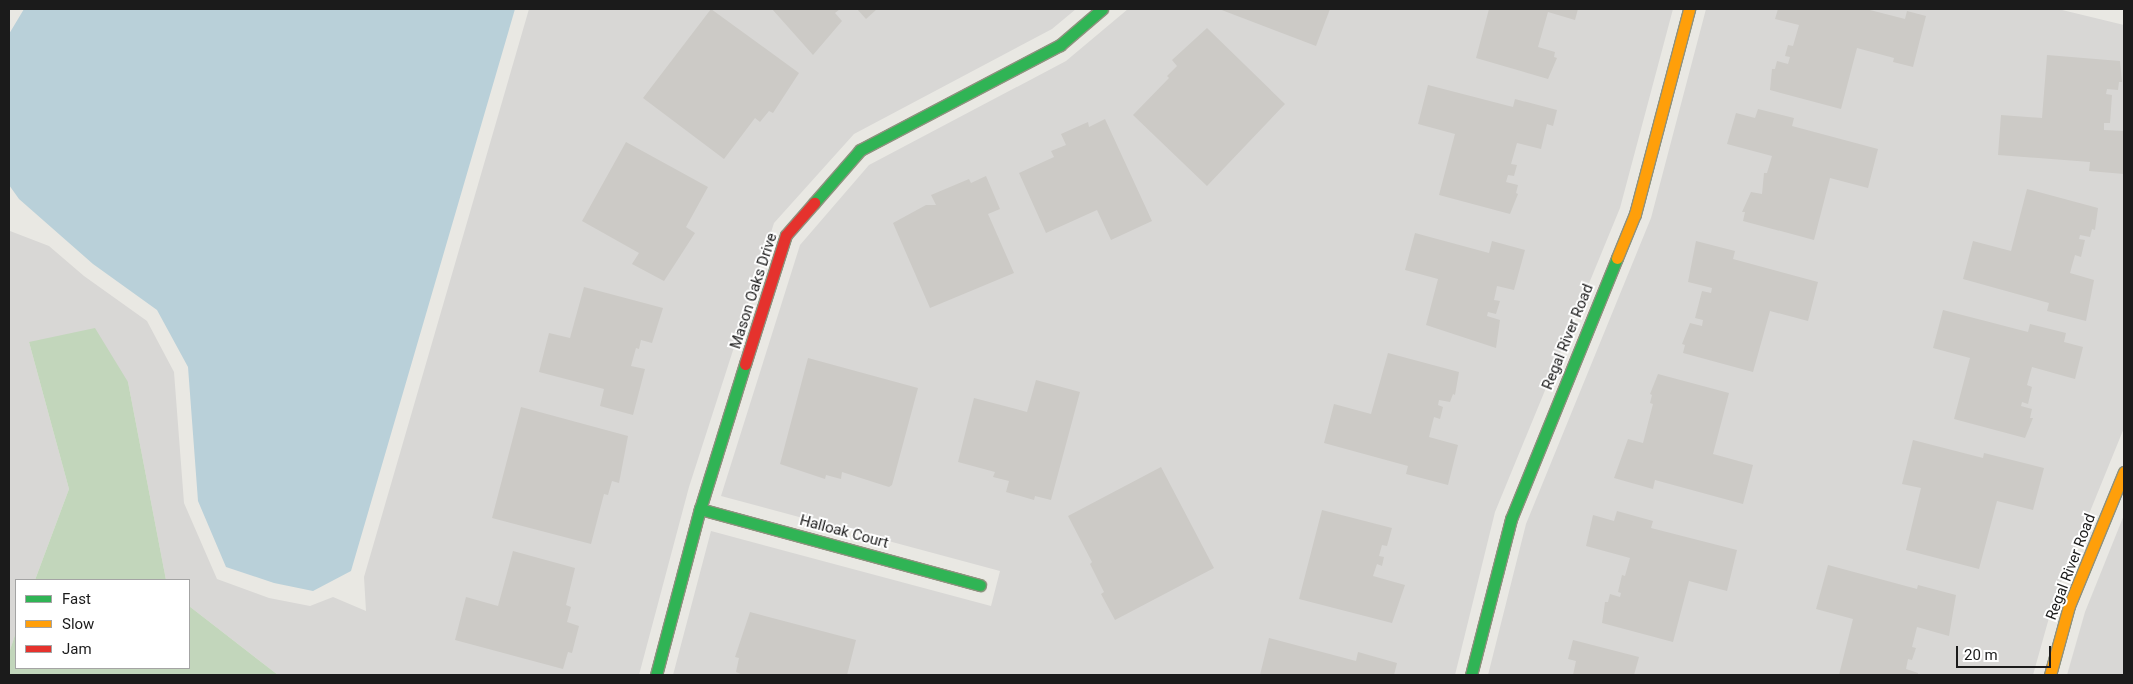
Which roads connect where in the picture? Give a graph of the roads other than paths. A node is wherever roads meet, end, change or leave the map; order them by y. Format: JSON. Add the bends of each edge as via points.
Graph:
{"nodes":[{"id":1,"x":1102,"y":9,"type":"edge"},
{"id":2,"x":1689,"y":9,"type":"edge"},
{"id":3,"x":2124,"y":472,"type":"edge"},
{"id":4,"x":700,"y":509,"type":"junction"},
{"id":5,"x":980,"y":584,"type":"dead end"},
{"id":6,"x":656,"y":675,"type":"edge"},
{"id":7,"x":1471,"y":675,"type":"edge"},
{"id":8,"x":2050,"y":675,"type":"edge"}],
"edges":[{"from":1,"to":4,"type":"street","name":"Mason Oaks Drive","via":[[1060,45],[860,150],[786,235]]},
{"from":2,"to":7,"type":"street","name":"Regal River Road","via":[[1635,214],[1510,519]]},
{"from":3,"to":8,"type":"street","name":"Regal River Road","via":[[2069,606]]},
{"from":4,"to":5,"type":"street","name":"Halloak Court"},
{"from":4,"to":6,"type":"street","name":"Mason Oaks Drive"}]}
